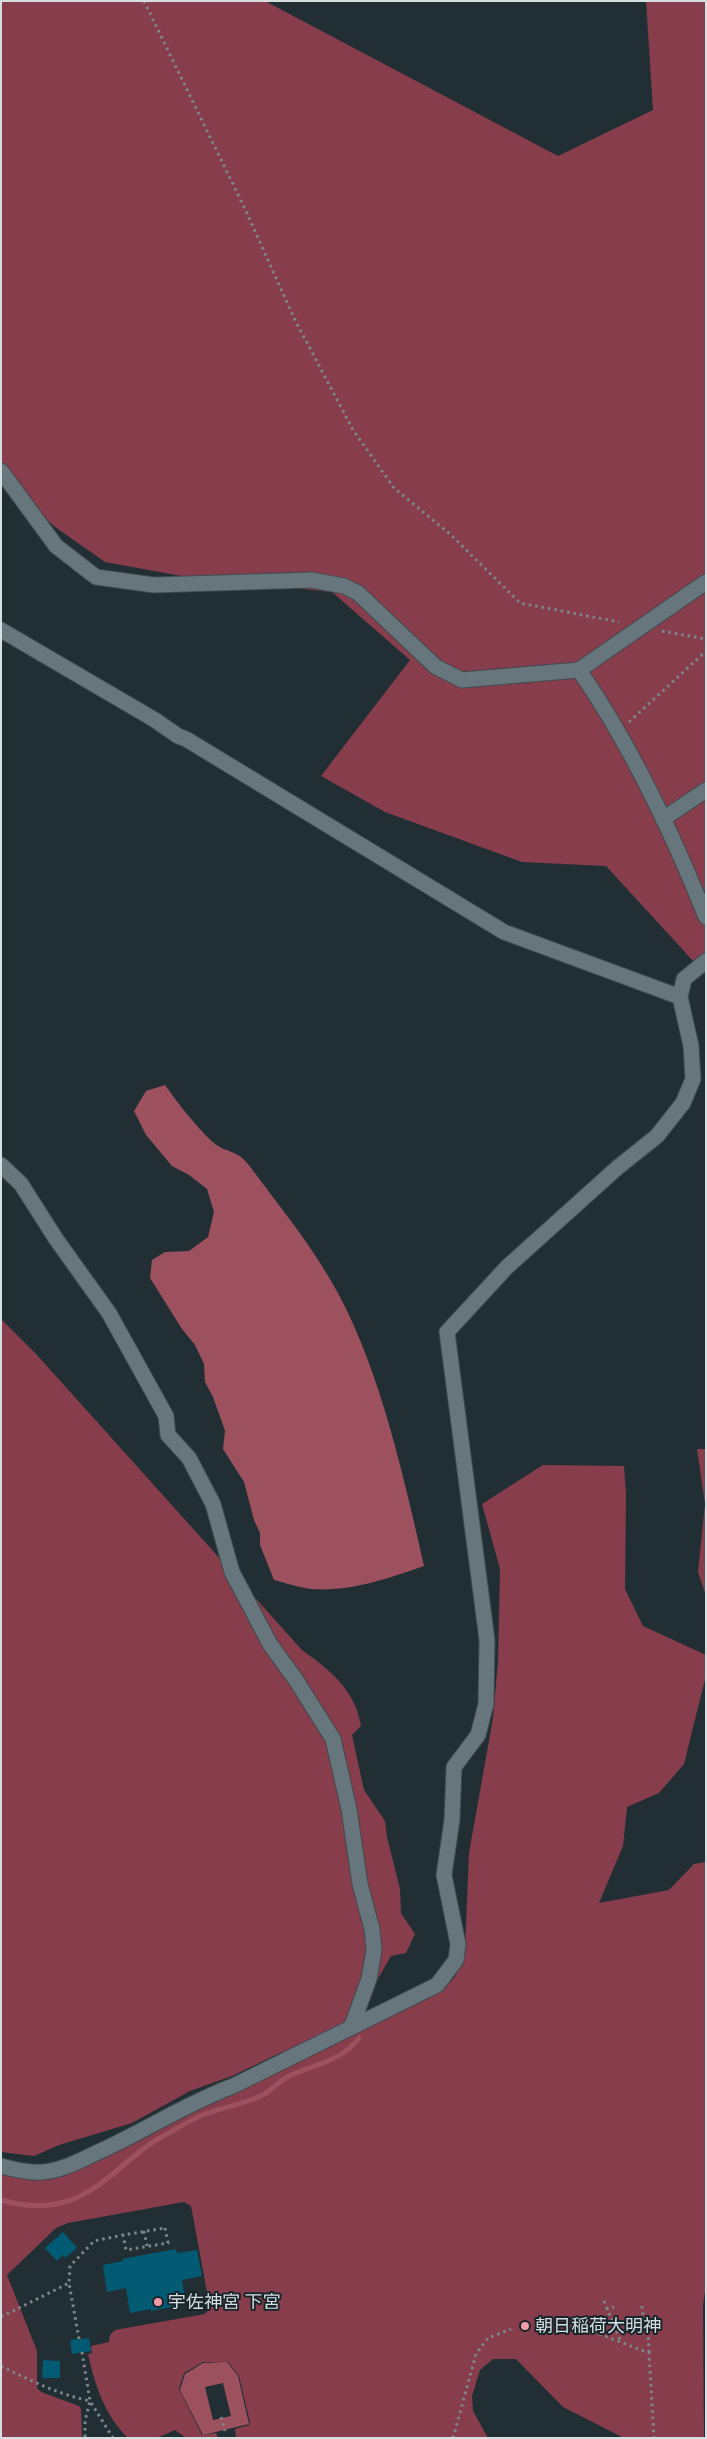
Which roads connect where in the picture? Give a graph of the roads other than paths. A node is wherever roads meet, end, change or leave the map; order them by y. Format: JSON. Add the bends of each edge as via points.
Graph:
{"nodes":[{"id":1,"x":1,"y":471,"type":"edge"},
{"id":2,"x":706,"y":582,"type":"edge"},
{"id":3,"x":1,"y":630,"type":"edge"},
{"id":4,"x":579,"y":670,"type":"junction"},
{"id":5,"x":706,"y":790,"type":"edge"},
{"id":6,"x":663,"y":819,"type":"junction"},
{"id":7,"x":706,"y":917,"type":"edge"},
{"id":8,"x":706,"y":961,"type":"edge"},
{"id":9,"x":680,"y":997,"type":"junction"},
{"id":10,"x":1,"y":1165,"type":"edge"},
{"id":11,"x":352,"y":2028,"type":"junction"},
{"id":12,"x":1,"y":2166,"type":"edge"}],
"edges":[{"from":1,"to":4,"type":"street","via":[[56,546],[96,577],[154,585],[311,580],[344,586],[358,593],[436,667],[462,680]]},
{"from":2,"to":4,"type":"street"},
{"from":3,"to":9,"type":"street","via":[[504,932]]},
{"from":4,"to":6,"type":"street","via":[[618,733]]},
{"from":5,"to":6,"type":"street"},
{"from":6,"to":7,"type":"street"},
{"from":8,"to":9,"type":"street","via":[[684,978]]},
{"from":9,"to":11,"type":"street","via":[[691,1046],[693,1079],[683,1103],[658,1136],[617,1168],[507,1267],[447,1332],[487,1640],[486,1704],[478,1735],[454,1767],[452,1820],[444,1875],[458,1944],[456,1960],[437,1985]]},
{"from":10,"to":11,"type":"street","via":[[21,1184],[109,1313],[166,1416],[168,1434],[189,1458],[213,1504],[232,1572],[266,1636],[333,1740],[374,1950],[369,1979]]},
{"from":11,"to":12,"type":"street","via":[[208,2095],[124,2141],[68,2166],[44,2172],[23,2172]]}]}
